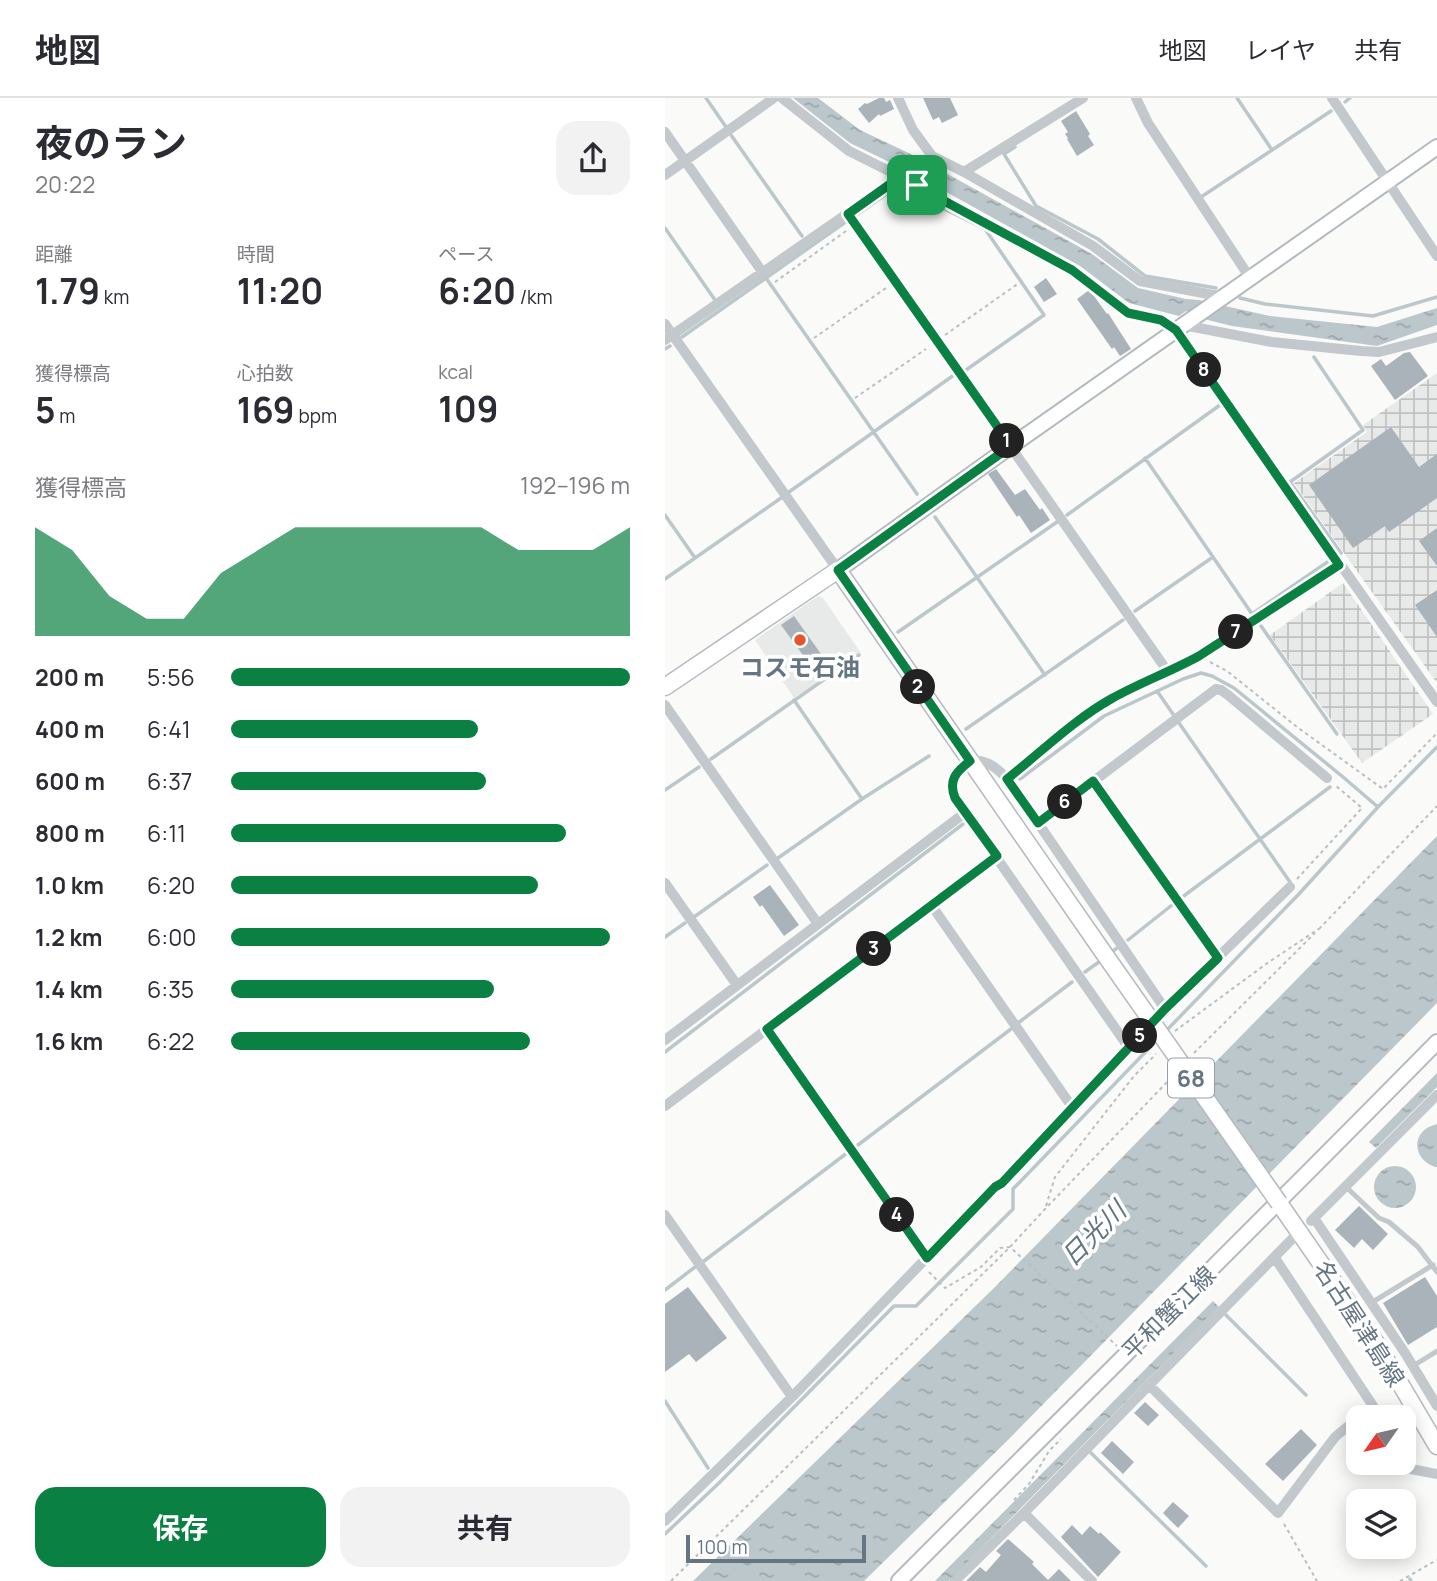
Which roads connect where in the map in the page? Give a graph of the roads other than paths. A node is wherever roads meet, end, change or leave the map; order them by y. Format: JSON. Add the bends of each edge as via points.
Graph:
{"nodes":[{"id":1,"x":774,"y":98,"type":"edge"},
{"id":2,"x":782,"y":98,"type":"edge"},
{"id":3,"x":898,"y":98,"type":"edge"},
{"id":4,"x":1083,"y":98,"type":"edge"},
{"id":5,"x":1136,"y":98,"type":"edge"},
{"id":6,"x":1332,"y":98,"type":"edge"},
{"id":7,"x":665,"y":132,"type":"edge"},
{"id":8,"x":1437,"y":148,"type":"edge"},
{"id":9,"x":931,"y":158,"type":"junction"},
{"id":10,"x":685,"y":161,"type":"junction"},
{"id":11,"x":964,"y":172,"type":"junction"},
{"id":12,"x":665,"y":175,"type":"edge"},
{"id":13,"x":900,"y":177,"type":"junction"},
{"id":14,"x":1388,"y":182,"type":"junction"},
{"id":15,"x":918,"y":183,"type":"junction"},
{"id":16,"x":848,"y":214,"type":"junction"},
{"id":17,"x":1437,"y":256,"type":"edge"},
{"id":18,"x":764,"y":273,"type":"junction"},
{"id":19,"x":1250,"y":278,"type":"junction"},
{"id":20,"x":1221,"y":299,"type":"junction"},
{"id":21,"x":665,"y":324,"type":"edge"},
{"id":22,"x":1183,"y":325,"type":"junction"},
{"id":23,"x":1437,"y":337,"type":"edge"},
{"id":24,"x":669,"y":338,"type":"edge"},
{"id":25,"x":1011,"y":446,"type":"junction"},
{"id":26,"x":1339,"y":565,"type":"junction"},
{"id":27,"x":838,"y":570,"type":"junction"},
{"id":28,"x":1168,"y":672,"type":"junction"},
{"id":29,"x":665,"y":687,"type":"edge"},
{"id":30,"x":1437,"y":702,"type":"edge"},
{"id":31,"x":665,"y":705,"type":"edge"},
{"id":32,"x":970,"y":761,"type":"junction"},
{"id":33,"x":1327,"y":778,"type":"road end"},
{"id":34,"x":1007,"y":779,"type":"junction"},
{"id":35,"x":966,"y":812,"type":"junction"},
{"id":36,"x":1038,"y":823,"type":"junction"},
{"id":37,"x":997,"y":856,"type":"junction"},
{"id":38,"x":665,"y":883,"type":"edge"},
{"id":39,"x":1290,"y":887,"type":"road end"},
{"id":40,"x":932,"y":906,"type":"junction"},
{"id":41,"x":818,"y":924,"type":"junction"},
{"id":42,"x":737,"y":985,"type":"junction"},
{"id":43,"x":1165,"y":1009,"type":"junction"},
{"id":44,"x":767,"y":1029,"type":"junction"},
{"id":45,"x":665,"y":1040,"type":"edge"},
{"id":46,"x":1437,"y":1042,"type":"edge"},
{"id":47,"x":1129,"y":1048,"type":"junction"},
{"id":48,"x":1437,"y":1095,"type":"edge"},
{"id":49,"x":665,"y":1106,"type":"edge"},
{"id":50,"x":1072,"y":1107,"type":"junction"},
{"id":51,"x":1346,"y":1187,"type":"junction"},
{"id":52,"x":1279,"y":1203,"type":"junction"},
{"id":53,"x":665,"y":1214,"type":"edge"},
{"id":54,"x":1293,"y":1238,"type":"dead end"},
{"id":55,"x":927,"y":1258,"type":"junction"},
{"id":56,"x":1275,"y":1258,"type":"junction"},
{"id":57,"x":1433,"y":1265,"type":"junction"},
{"id":58,"x":1437,"y":1272,"type":"edge"},
{"id":59,"x":1371,"y":1303,"type":"junction"},
{"id":60,"x":1437,"y":1351,"type":"edge"},
{"id":61,"x":1413,"y":1366,"type":"junction"},
{"id":62,"x":1150,"y":1386,"type":"junction"},
{"id":63,"x":792,"y":1397,"type":"junction"},
{"id":64,"x":1374,"y":1405,"type":"edge"},
{"id":65,"x":1437,"y":1406,"type":"edge"},
{"id":66,"x":1346,"y":1428,"type":"edge"},
{"id":67,"x":1437,"y":1446,"type":"edge"},
{"id":68,"x":1416,"y":1470,"type":"edge"},
{"id":69,"x":1437,"y":1474,"type":"edge"},
{"id":70,"x":1024,"y":1513,"type":"junction"},
{"id":71,"x":665,"y":1521,"type":"edge"},
{"id":72,"x":899,"y":1581,"type":"edge"},
{"id":73,"x":955,"y":1581,"type":"edge"},
{"id":74,"x":1093,"y":1581,"type":"edge"}],
"edges":[{"from":1,"to":10,"type":"street"},
{"from":2,"to":13,"type":"street","via":[[849,151]]},
{"from":3,"to":9,"type":"street"},
{"from":4,"to":11,"type":"street"},
{"from":5,"to":19,"type":"street"},
{"from":6,"to":14,"type":"street"},
{"from":7,"to":10,"type":"street"},
{"from":8,"to":14,"type":"main road"},
{"from":9,"to":11,"type":"street"},
{"from":9,"to":15,"type":"street"},
{"from":10,"to":12,"type":"street"},
{"from":10,"to":18,"type":"street"},
{"from":11,"to":20,"type":"street","via":[[1093,246],[1140,281]]},
{"from":13,"to":15,"type":"street"},
{"from":13,"to":16,"type":"street"},
{"from":14,"to":17,"type":"street"},
{"from":14,"to":19,"type":"main road"},
{"from":15,"to":22,"type":"street","via":[[1072,270],[1128,313]]},
{"from":16,"to":18,"type":"street"},
{"from":16,"to":25,"type":"street"},
{"from":18,"to":24,"type":"street"},
{"from":19,"to":20,"type":"main road"},
{"from":20,"to":22,"type":"main road"},
{"from":21,"to":24,"type":"street"},
{"from":22,"to":23,"type":"street","via":[[1361,352]]},
{"from":22,"to":25,"type":"main road"},
{"from":22,"to":26,"type":"street"},
{"from":24,"to":27,"type":"street"},
{"from":25,"to":27,"type":"main road"},
{"from":25,"to":28,"type":"street"},
{"from":26,"to":28,"type":"street"},
{"from":26,"to":30,"type":"street"},
{"from":27,"to":29,"type":"main road"},
{"from":27,"to":32,"type":"main road","number":"68"},
{"from":28,"to":34,"type":"street","via":[[1089,713]]},
{"from":31,"to":41,"type":"street"},
{"from":32,"to":34,"type":"street","via":[[995,766]]},
{"from":32,"to":35,"type":"street","via":[[954,776],[951,788]]},
{"from":32,"to":52,"type":"main road","number":"68","bridge":true},
{"from":33,"to":36,"type":"street","via":[[1216,689]]},
{"from":34,"to":36,"type":"street"},
{"from":35,"to":37,"type":"street"},
{"from":35,"to":41,"type":"street"},
{"from":36,"to":43,"type":"street"},
{"from":37,"to":40,"type":"street"},
{"from":37,"to":47,"type":"street"},
{"from":38,"to":42,"type":"street"},
{"from":39,"to":43,"type":"street"},
{"from":40,"to":44,"type":"street"},
{"from":40,"to":50,"type":"street"},
{"from":41,"to":42,"type":"street"},
{"from":42,"to":45,"type":"street"},
{"from":43,"to":47,"type":"street"},
{"from":44,"to":49,"type":"street"},
{"from":44,"to":55,"type":"street"},
{"from":46,"to":52,"type":"main road","name":"平和蟹江線"},
{"from":47,"to":50,"type":"street"},
{"from":48,"to":51,"type":"street"},
{"from":50,"to":55,"type":"street"},
{"from":51,"to":57,"type":"lane"},
{"from":51,"to":59,"type":"street","via":[[1312,1221]]},
{"from":52,"to":67,"type":"main road","name":"名古屋津島線","number":"68","via":[[1378,1346]]},
{"from":52,"to":72,"type":"main road","name":"平和蟹江線"},
{"from":53,"to":63,"type":"street"},
{"from":54,"to":56,"type":"street"},
{"from":55,"to":63,"type":"street"},
{"from":56,"to":62,"type":"street"},
{"from":56,"to":64,"type":"street"},
{"from":57,"to":58,"type":"lane"},
{"from":57,"to":59,"type":"lane"},
{"from":59,"to":61,"type":"street"},
{"from":60,"to":61,"type":"lane"},
{"from":61,"to":65,"type":"street"},
{"from":62,"to":66,"type":"street","via":[[1278,1513]]},
{"from":62,"to":70,"type":"street"},
{"from":63,"to":71,"type":"street"},
{"from":68,"to":69,"type":"street"},
{"from":70,"to":73,"type":"street"},
{"from":70,"to":74,"type":"street"}]}
